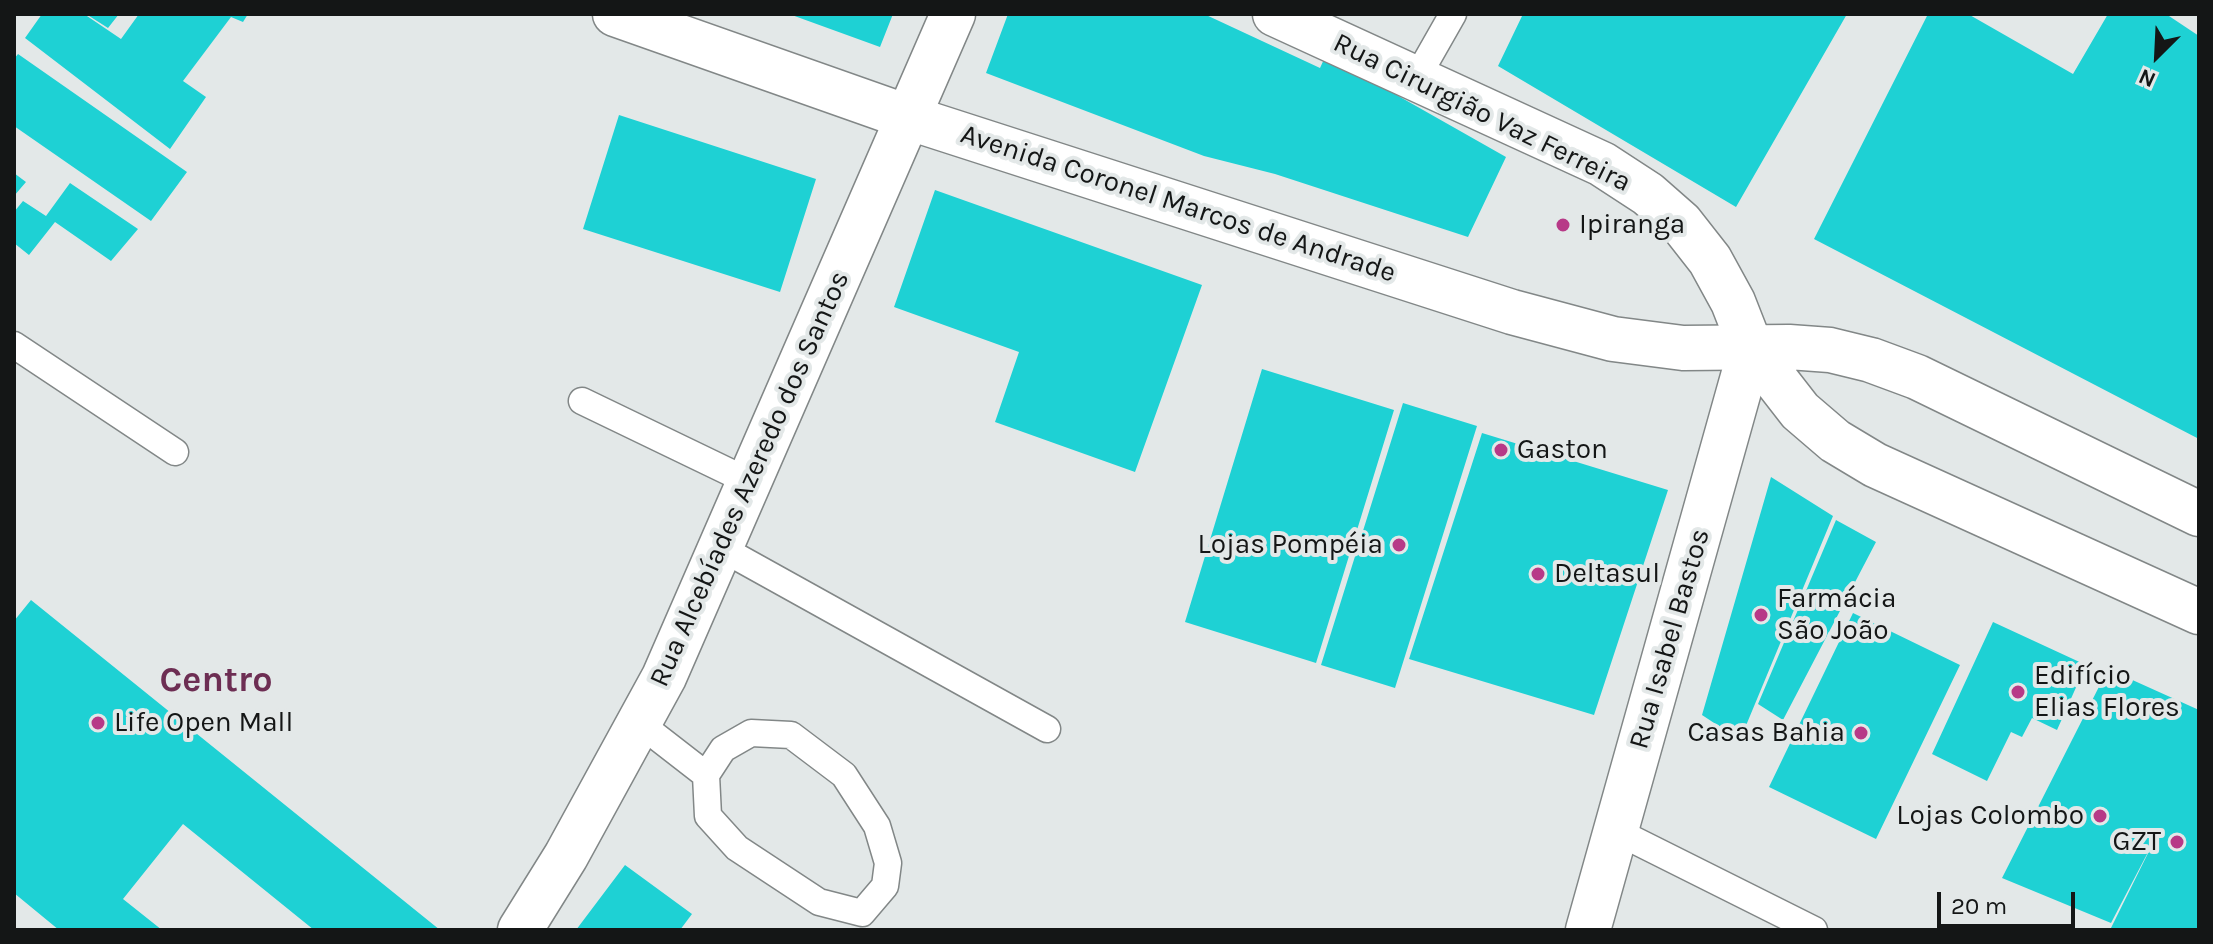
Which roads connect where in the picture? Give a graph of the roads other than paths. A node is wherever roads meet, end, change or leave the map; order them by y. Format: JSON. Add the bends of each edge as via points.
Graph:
{"nodes":[{"id":1,"x":615,"y":14,"type":"edge"},
{"id":2,"x":953,"y":14,"type":"edge"},
{"id":3,"x":1275,"y":14,"type":"edge"},
{"id":4,"x":1453,"y":14,"type":"edge"},
{"id":5,"x":1416,"y":79,"type":"junction"},
{"id":6,"x":910,"y":118,"type":"junction"},
{"id":7,"x":14,"y":345,"type":"edge"},
{"id":8,"x":1751,"y":348,"type":"junction"},
{"id":9,"x":582,"y":401,"type":"dead end"},
{"id":10,"x":175,"y":452,"type":"dead end"},
{"id":11,"x":750,"y":482,"type":"junction"},
{"id":12,"x":2199,"y":514,"type":"edge"},
{"id":13,"x":721,"y":548,"type":"junction"},
{"id":14,"x":2199,"y":612,"type":"edge"},
{"id":15,"x":639,"y":723,"type":"junction"},
{"id":16,"x":1047,"y":729,"type":"dead end"},
{"id":17,"x":706,"y":775,"type":"junction"},
{"id":18,"x":1616,"y":831,"type":"junction"},
{"id":19,"x":520,"y":930,"type":"edge"},
{"id":20,"x":1588,"y":930,"type":"edge"},
{"id":21,"x":1814,"y":930,"type":"edge"}],
"edges":[{"from":1,"to":6,"type":"street","name":"Avenida Coronel Marcos de Andrade"},
{"from":2,"to":6,"type":"street","name":"Rua Alcebíades Azeredo dos Santos"},
{"from":3,"to":5,"type":"street","name":"Rua Cirurgião Vaz Ferreira"},
{"from":4,"to":5,"type":"lane"},
{"from":5,"to":8,"type":"street","name":"Rua Cirurgião Vaz Ferreira","via":[[1602,164],[1648,194],[1681,223],[1710,260]]},
{"from":6,"to":8,"type":"street","name":"Avenida Coronel Marcos de Andrade","via":[[1512,312],[1613,339],[1683,348]]},
{"from":6,"to":11,"type":"street","name":"Rua Alcebíades Azeredo dos Santos"},
{"from":7,"to":10,"type":"lane"},
{"from":8,"to":12,"type":"street","name":"Avenida Coronel Marcos de Andrade","via":[[1830,350],[1882,364]]},
{"from":8,"to":14,"type":"street","name":"Rua Cirurgião Vaz Ferreira","via":[[1800,411],[1875,465]]},
{"from":8,"to":18,"type":"street","name":"Rua Isabel Bastos"},
{"from":9,"to":11,"type":"lane"},
{"from":11,"to":13,"type":"street","name":"Rua Alcebíades Azeredo dos Santos"},
{"from":13,"to":15,"type":"street","name":"Rua Alcebíades Azeredo dos Santos"},
{"from":13,"to":16,"type":"lane"},
{"from":15,"to":17,"type":"lane"},
{"from":15,"to":19,"type":"street","name":"Rua Alcebíades Azeredo dos Santos"},
{"from":17,"to":17,"type":"lane","via":[[708,816],[737,848],[819,902],[862,913],[885,886],[888,863],[877,826],[844,775],[791,735],[751,733],[723,749]]},
{"from":18,"to":20,"type":"street","name":"Rua Isabel Bastos"},
{"from":18,"to":21,"type":"lane"}]}
